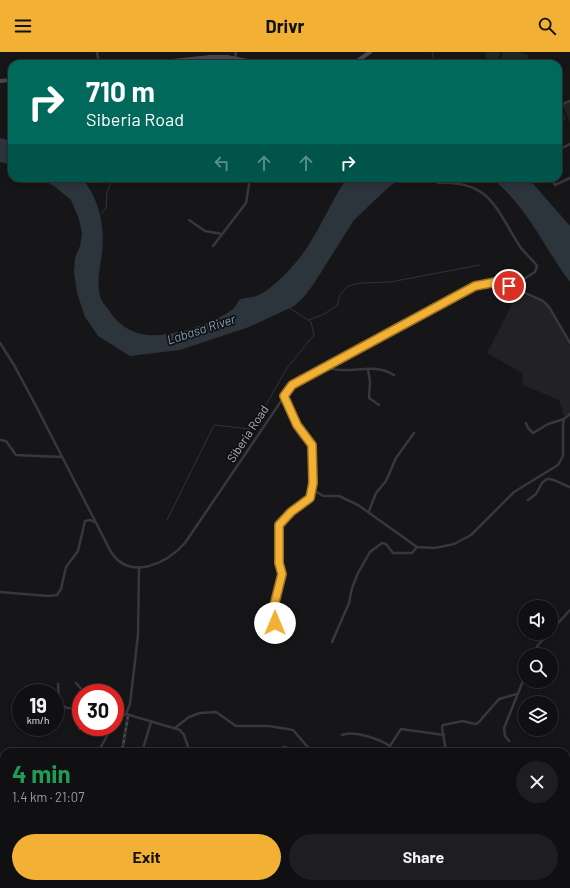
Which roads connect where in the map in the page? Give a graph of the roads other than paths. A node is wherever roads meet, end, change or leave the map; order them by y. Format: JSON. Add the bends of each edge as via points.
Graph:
{"nodes":[{"id":1,"x":236,"y":52,"type":"edge"},
{"id":2,"x":370,"y":52,"type":"edge"},
{"id":3,"x":235,"y":59,"type":"junction"},
{"id":4,"x":182,"y":60,"type":"edge"},
{"id":5,"x":238,"y":60,"type":"edge"},
{"id":6,"x":359,"y":60,"type":"edge"},
{"id":7,"x":249,"y":182,"type":"edge"},
{"id":8,"x":553,"y":182,"type":"edge"},
{"id":9,"x":561,"y":182,"type":"edge"},
{"id":10,"x":438,"y":183,"type":"dead end"},
{"id":11,"x":189,"y":220,"type":"dead end"},
{"id":12,"x":222,"y":234,"type":"junction"},
{"id":13,"x":213,"y":246,"type":"dead end"},
{"id":14,"x":516,"y":289,"type":"junction"},
{"id":15,"x":0,"y":343,"type":"edge"},
{"id":16,"x":570,"y":343,"type":"edge"},
{"id":17,"x":325,"y":368,"type":"junction"},
{"id":18,"x":368,"y":369,"type":"junction"},
{"id":19,"x":394,"y":375,"type":"dead end"},
{"id":20,"x":284,"y":396,"type":"junction"},
{"id":21,"x":379,"y":405,"type":"dead end"},
{"id":22,"x":570,"y":414,"type":"edge"},
{"id":23,"x":564,"y":419,"type":"junction"},
{"id":24,"x":526,"y":423,"type":"dead end"},
{"id":25,"x":414,"y":433,"type":"dead end"},
{"id":26,"x":0,"y":440,"type":"edge"},
{"id":27,"x":62,"y":457,"type":"junction"},
{"id":28,"x":570,"y":487,"type":"edge"},
{"id":29,"x":312,"y":489,"type":"junction"},
{"id":30,"x":528,"y":500,"type":"dead end"},
{"id":31,"x":369,"y":511,"type":"junction"},
{"id":32,"x":96,"y":522,"type":"junction"},
{"id":33,"x":417,"y":547,"type":"junction"},
{"id":34,"x":139,"y":568,"type":"junction"},
{"id":35,"x":0,"y":592,"type":"edge"},
{"id":36,"x":570,"y":610,"type":"edge"},
{"id":37,"x":558,"y":623,"type":"edge"},
{"id":38,"x":276,"y":638,"type":"dead end"},
{"id":39,"x":543,"y":640,"type":"edge"},
{"id":40,"x":332,"y":642,"type":"dead end"},
{"id":41,"x":536,"y":648,"type":"edge"},
{"id":42,"x":520,"y":688,"type":"edge"},
{"id":43,"x":517,"y":694,"type":"junction"},
{"id":44,"x":124,"y":715,"type":"joint"},
{"id":45,"x":151,"y":722,"type":"junction"},
{"id":46,"x":175,"y":728,"type":"junction"},
{"id":47,"x":342,"y":735,"type":"dead end"},
{"id":48,"x":444,"y":735,"type":"junction"},
{"id":49,"x":107,"y":736,"type":"edge"},
{"id":50,"x":509,"y":741,"type":"dead end"},
{"id":51,"x":390,"y":746,"type":"joint"},
{"id":52,"x":100,"y":748,"type":"edge"},
{"id":53,"x":143,"y":748,"type":"edge"},
{"id":54,"x":189,"y":748,"type":"edge"},
{"id":55,"x":307,"y":748,"type":"edge"},
{"id":56,"x":446,"y":748,"type":"edge"}],
"edges":[{"from":1,"to":3,"type":"street"},
{"from":2,"to":6,"type":"street"},
{"from":3,"to":4,"type":"street","via":[[210,57]]},
{"from":3,"to":5,"type":"street"},
{"from":7,"to":12,"type":"street","via":[[246,203]]},
{"from":8,"to":9,"type":"street","via":[[555,185]]},
{"from":10,"to":14,"type":"street","via":[[452,182],[464,185],[486,194],[492,200],[520,246],[537,266],[535,272],[524,279]]},
{"from":11,"to":12,"type":"street","via":[[205,230]]},
{"from":12,"to":13,"type":"street"},
{"from":14,"to":16,"type":"street","name":"Siberia Road","via":[[543,301]]},
{"from":14,"to":17,"type":"street","name":"Siberia Road","via":[[496,282],[475,286]]},
{"from":15,"to":27,"type":"street","via":[[14,364]]},
{"from":17,"to":18,"type":"street"},
{"from":17,"to":20,"type":"street","name":"Siberia Road","via":[[292,385]]},
{"from":18,"to":19,"type":"street","via":[[387,370]]},
{"from":18,"to":21,"type":"street","via":[[369,398]]},
{"from":20,"to":29,"type":"street","via":[[297,425],[312,445]]},
{"from":20,"to":34,"type":"street","name":"Siberia Road","via":[[185,543],[158,562]]},
{"from":22,"to":23,"type":"street"},
{"from":23,"to":24,"type":"street","via":[[533,432]]},
{"from":23,"to":33,"type":"street","via":[[563,456],[558,465],[514,492],[471,536],[436,548]]},
{"from":25,"to":31,"type":"street","via":[[396,458]]},
{"from":26,"to":27,"type":"street","via":[[6,441],[16,455]]},
{"from":27,"to":32,"type":"street"},
{"from":28,"to":30,"type":"street","via":[[552,478],[547,479]]},
{"from":29,"to":31,"type":"street","via":[[323,496],[345,498]]},
{"from":29,"to":38,"type":"street","via":[[308,501],[291,512],[279,525],[279,563],[282,574],[274,606]]},
{"from":31,"to":33,"type":"street"},
{"from":32,"to":34,"type":"street","via":[[114,556],[126,565]]},
{"from":32,"to":35,"type":"street","via":[[85,521],[78,551],[66,567],[61,589],[56,595]]},
{"from":33,"to":40,"type":"street","via":[[412,553],[393,553],[382,543],[370,552],[358,573],[349,604]]},
{"from":34,"to":44,"type":"street","via":[[136,662],[130,704]]},
{"from":36,"to":37,"type":"street"},
{"from":39,"to":41,"type":"street"},
{"from":42,"to":43,"type":"street"},
{"from":43,"to":48,"type":"street","via":[[499,699],[478,723],[463,721],[445,724],[442,727]]},
{"from":43,"to":50,"type":"street","via":[[504,728]]},
{"from":44,"to":45,"type":"street"},
{"from":45,"to":46,"type":"street"},
{"from":45,"to":53,"type":"street"},
{"from":46,"to":54,"type":"street","via":[[184,735]]},
{"from":46,"to":55,"type":"street","via":[[189,717],[216,712],[236,726],[269,726],[293,730]]},
{"from":47,"to":51,"type":"street","via":[[353,733]]},
{"from":48,"to":51,"type":"street","via":[[401,729]]},
{"from":48,"to":56,"type":"street"},
{"from":49,"to":52,"type":"street"}]}
